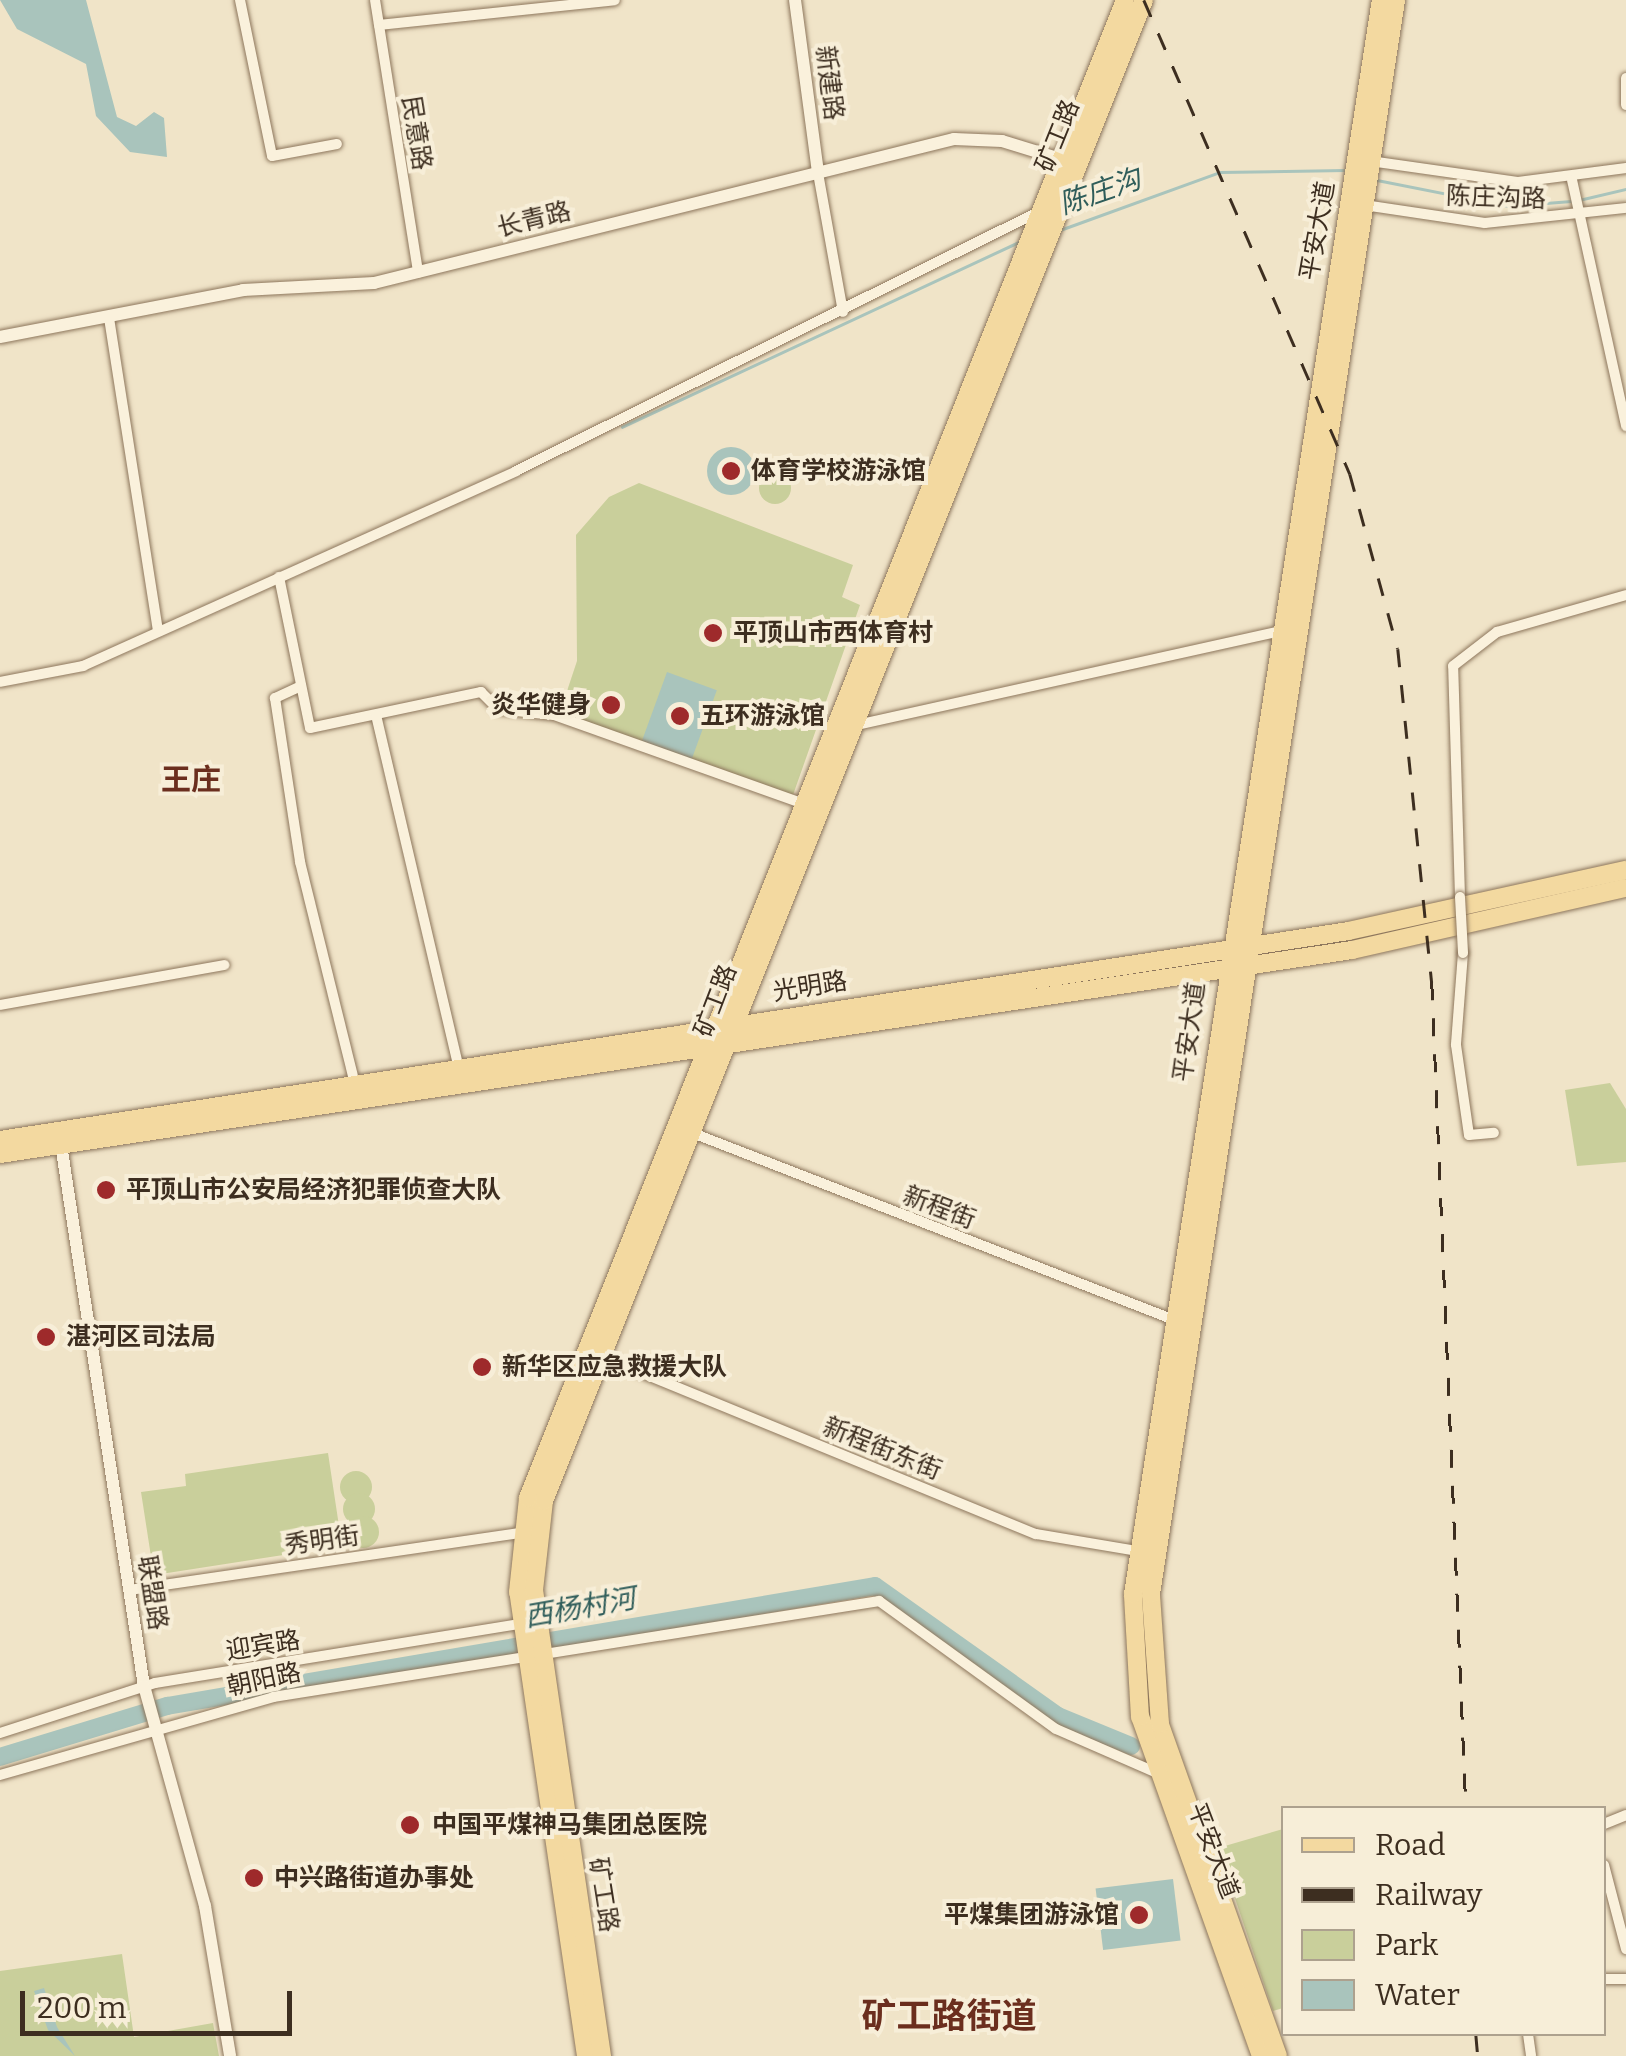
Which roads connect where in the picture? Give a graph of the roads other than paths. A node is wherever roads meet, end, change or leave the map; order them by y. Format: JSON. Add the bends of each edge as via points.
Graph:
{"nodes":[{"id":1,"x":240,"y":0,"type":"edge"},
{"id":2,"x":375,"y":0,"type":"edge"},
{"id":3,"x":615,"y":0,"type":"edge"},
{"id":4,"x":795,"y":0,"type":"edge"},
{"id":5,"x":1144,"y":0,"type":"edge"},
{"id":6,"x":1381,"y":0,"type":"edge"},
{"id":7,"x":1396,"y":0,"type":"edge"},
{"id":8,"x":1122,"y":2,"type":"edge"},
{"id":9,"x":379,"y":26,"type":"junction"},
{"id":10,"x":1626,"y":78,"type":"edge"},
{"id":11,"x":1626,"y":104,"type":"edge"},
{"id":12,"x":336,"y":144,"type":"dead end"},
{"id":13,"x":1066,"y":161,"type":"junction"},
{"id":14,"x":1363,"y":165,"type":"junction"},
{"id":15,"x":1626,"y":168,"type":"edge"},
{"id":16,"x":818,"y":172,"type":"junction"},
{"id":17,"x":1573,"y":184,"type":"junction"},
{"id":18,"x":1357,"y":200,"type":"junction"},
{"id":19,"x":1626,"y":208,"type":"edge"},
{"id":20,"x":1047,"y":213,"type":"junction"},
{"id":21,"x":1579,"y":217,"type":"junction"},
{"id":22,"x":1030,"y":253,"type":"junction"},
{"id":23,"x":418,"y":273,"type":"junction"},
{"id":24,"x":843,"y":312,"type":"junction"},
{"id":25,"x":109,"y":318,"type":"junction"},
{"id":26,"x":0,"y":337,"type":"edge"},
{"id":27,"x":1626,"y":426,"type":"edge"},
{"id":28,"x":278,"y":577,"type":"junction"},
{"id":29,"x":1626,"y":595,"type":"edge"},
{"id":30,"x":1290,"y":629,"type":"junction"},
{"id":31,"x":158,"y":631,"type":"junction"},
{"id":32,"x":0,"y":682,"type":"edge"},
{"id":33,"x":301,"y":686,"type":"junction"},
{"id":34,"x":376,"y":714,"type":"junction"},
{"id":35,"x":851,"y":726,"type":"junction"},
{"id":36,"x":801,"y":802,"type":"junction"},
{"id":37,"x":1626,"y":870,"type":"edge"},
{"id":38,"x":1626,"y":888,"type":"edge"},
{"id":39,"x":1237,"y":947,"type":"junction"},
{"id":40,"x":224,"y":965,"type":"dead end"},
{"id":41,"x":1234,"y":968,"type":"junction"},
{"id":42,"x":0,"y":1005,"type":"edge"},
{"id":43,"x":734,"y":1024,"type":"junction"},
{"id":44,"x":714,"y":1028,"type":"junction"},
{"id":45,"x":726,"y":1045,"type":"junction"},
{"id":46,"x":706,"y":1048,"type":"junction"},
{"id":47,"x":460,"y":1075,"type":"junction"},
{"id":48,"x":355,"y":1084,"type":"junction"},
{"id":49,"x":682,"y":1129,"type":"junction"},
{"id":50,"x":1494,"y":1133,"type":"dead end"},
{"id":51,"x":60,"y":1137,"type":"junction"},
{"id":52,"x":0,"y":1140,"type":"edge"},
{"id":53,"x":0,"y":1154,"type":"edge"},
{"id":54,"x":1181,"y":1323,"type":"junction"},
{"id":55,"x":601,"y":1356,"type":"junction"},
{"id":56,"x":520,"y":1533,"type":"junction"},
{"id":57,"x":1146,"y":1552,"type":"junction"},
{"id":58,"x":129,"y":1590,"type":"junction"},
{"id":59,"x":530,"y":1628,"type":"junction"},
{"id":60,"x":534,"y":1654,"type":"junction"},
{"id":61,"x":145,"y":1690,"type":"junction"},
{"id":62,"x":154,"y":1723,"type":"junction"},
{"id":63,"x":0,"y":1733,"type":"edge"},
{"id":64,"x":1158,"y":1774,"type":"junction"},
{"id":65,"x":0,"y":1775,"type":"edge"},
{"id":66,"x":1606,"y":1873,"type":"edge"},
{"id":67,"x":1626,"y":1949,"type":"edge"},
{"id":68,"x":1278,"y":2035,"type":"edge"},
{"id":69,"x":230,"y":2056,"type":"edge"},
{"id":70,"x":586,"y":2056,"type":"edge"},
{"id":71,"x":602,"y":2056,"type":"edge"},
{"id":72,"x":1261,"y":2056,"type":"edge"},
{"id":73,"x":1278,"y":2056,"type":"edge"}],
"edges":[{"from":1,"to":12,"type":"street","via":[[272,156]]},
{"from":2,"to":9,"type":"street","name":"民意路"},
{"from":3,"to":9,"type":"street"},
{"from":4,"to":16,"type":"street","name":"新建路"},
{"from":5,"to":13,"type":"main road","name":"矿工路"},
{"from":6,"to":14,"type":"main road","name":"平安大道"},
{"from":7,"to":14,"type":"main road","name":"平安大道"},
{"from":8,"to":13,"type":"main road","name":"矿工路"},
{"from":9,"to":23,"type":"street","name":"民意路"},
{"from":10,"to":11,"type":"street"},
{"from":13,"to":16,"type":"street","name":"长青路","via":[[954,139]]},
{"from":13,"to":20,"type":"main road","name":"矿工路"},
{"from":14,"to":17,"type":"street","name":"陈庄沟路","via":[[1473,180]]},
{"from":14,"to":18,"type":"main road","name":"平安大道"},
{"from":15,"to":17,"type":"street","name":"陈庄沟路"},
{"from":16,"to":23,"type":"street","name":"长青路"},
{"from":16,"to":24,"type":"street"},
{"from":17,"to":21,"type":"street"},
{"from":18,"to":21,"type":"street","name":"陈庄沟路","via":[[1484,223]]},
{"from":18,"to":30,"type":"main road","name":"平安大道"},
{"from":19,"to":21,"type":"street","name":"陈庄沟路"},
{"from":20,"to":22,"type":"main road","name":"矿工路"},
{"from":20,"to":24,"type":"street"},
{"from":21,"to":27,"type":"street"},
{"from":22,"to":35,"type":"main road","name":"矿工路"},
{"from":22,"to":36,"type":"main road","name":"矿工路"},
{"from":23,"to":25,"type":"street","name":"长青路","via":[[243,290]]},
{"from":24,"to":28,"type":"street"},
{"from":25,"to":26,"type":"street","name":"长青路"},
{"from":25,"to":31,"type":"street"},
{"from":28,"to":31,"type":"street"},
{"from":28,"to":33,"type":"street"},
{"from":29,"to":50,"type":"street","bridge":true,"via":[[1497,632],[1453,666],[1464,952],[1456,1045],[1468,1135]]},
{"from":30,"to":35,"type":"street"},
{"from":30,"to":39,"type":"main road","name":"平安大道"},
{"from":31,"to":32,"type":"street","via":[[82,666]]},
{"from":33,"to":34,"type":"street","via":[[310,728]]},
{"from":33,"to":48,"type":"street","via":[[275,698],[300,862]]},
{"from":34,"to":36,"type":"street","via":[[481,692],[498,709],[554,715]]},
{"from":34,"to":47,"type":"street"},
{"from":35,"to":43,"type":"main road","name":"矿工路"},
{"from":36,"to":44,"type":"main road","name":"矿工路"},
{"from":37,"to":39,"type":"main road","name":"光明路"},
{"from":38,"to":41,"type":"main road","name":"光明路"},
{"from":39,"to":41,"type":"main road","name":"平安大道"},
{"from":39,"to":43,"type":"main road","name":"光明路"},
{"from":40,"to":42,"type":"street"},
{"from":41,"to":45,"type":"main road","name":"光明路"},
{"from":41,"to":54,"type":"main road","name":"平安大道"},
{"from":43,"to":44,"type":"main road","name":"光明路"},
{"from":43,"to":45,"type":"main road","name":"矿工路"},
{"from":44,"to":46,"type":"main road","name":"矿工路"},
{"from":44,"to":47,"type":"main road","name":"光明路"},
{"from":45,"to":46,"type":"main road","name":"光明路"},
{"from":45,"to":49,"type":"main road","name":"矿工路"},
{"from":46,"to":47,"type":"main road","name":"光明路"},
{"from":46,"to":49,"type":"main road","name":"矿工路"},
{"from":47,"to":48,"type":"main road","name":"光明路"},
{"from":47,"to":51,"type":"main road","name":"光明路"},
{"from":48,"to":51,"type":"main road","name":"光明路"},
{"from":49,"to":54,"type":"street","name":"新程街"},
{"from":49,"to":55,"type":"main road","name":"矿工路"},
{"from":49,"to":56,"type":"main road","name":"矿工路"},
{"from":51,"to":52,"type":"main road","name":"光明路"},
{"from":51,"to":53,"type":"main road","name":"光明路"},
{"from":51,"to":58,"type":"street","name":"联盟路"},
{"from":54,"to":57,"type":"main road","name":"平安大道"},
{"from":55,"to":57,"type":"street","name":"新程街东街","via":[[1036,1534]]},
{"from":55,"to":59,"type":"main road","name":"矿工路","via":[[540,1518]]},
{"from":56,"to":58,"type":"street","name":"秀明街"},
{"from":56,"to":59,"type":"main road","name":"矿工路"},
{"from":57,"to":64,"type":"main road","name":"平安大道","via":[[1132,1674]]},
{"from":57,"to":68,"type":"main road","name":"平安大道","via":[[1160,1724]]},
{"from":58,"to":61,"type":"street","name":"联盟路"},
{"from":59,"to":60,"type":"main road","name":"矿工路"},
{"from":59,"to":61,"type":"street","name":"迎宾路"},
{"from":60,"to":62,"type":"street","name":"朝阳路"},
{"from":60,"to":64,"type":"street","name":"朝阳路","via":[[879,1601],[1056,1729]]},
{"from":60,"to":70,"type":"main road","name":"矿工路"},
{"from":60,"to":71,"type":"main road","name":"矿工路"},
{"from":61,"to":62,"type":"street","name":"联盟路"},
{"from":61,"to":63,"type":"street","name":"迎宾路"},
{"from":62,"to":65,"type":"street","name":"朝阳路"},
{"from":62,"to":69,"type":"street","name":"联盟路","via":[[206,1906]]},
{"from":64,"to":72,"type":"main road","name":"平安大道"},
{"from":66,"to":67,"type":"street"},
{"from":68,"to":73,"type":"main road","name":"平安大道"}]}
